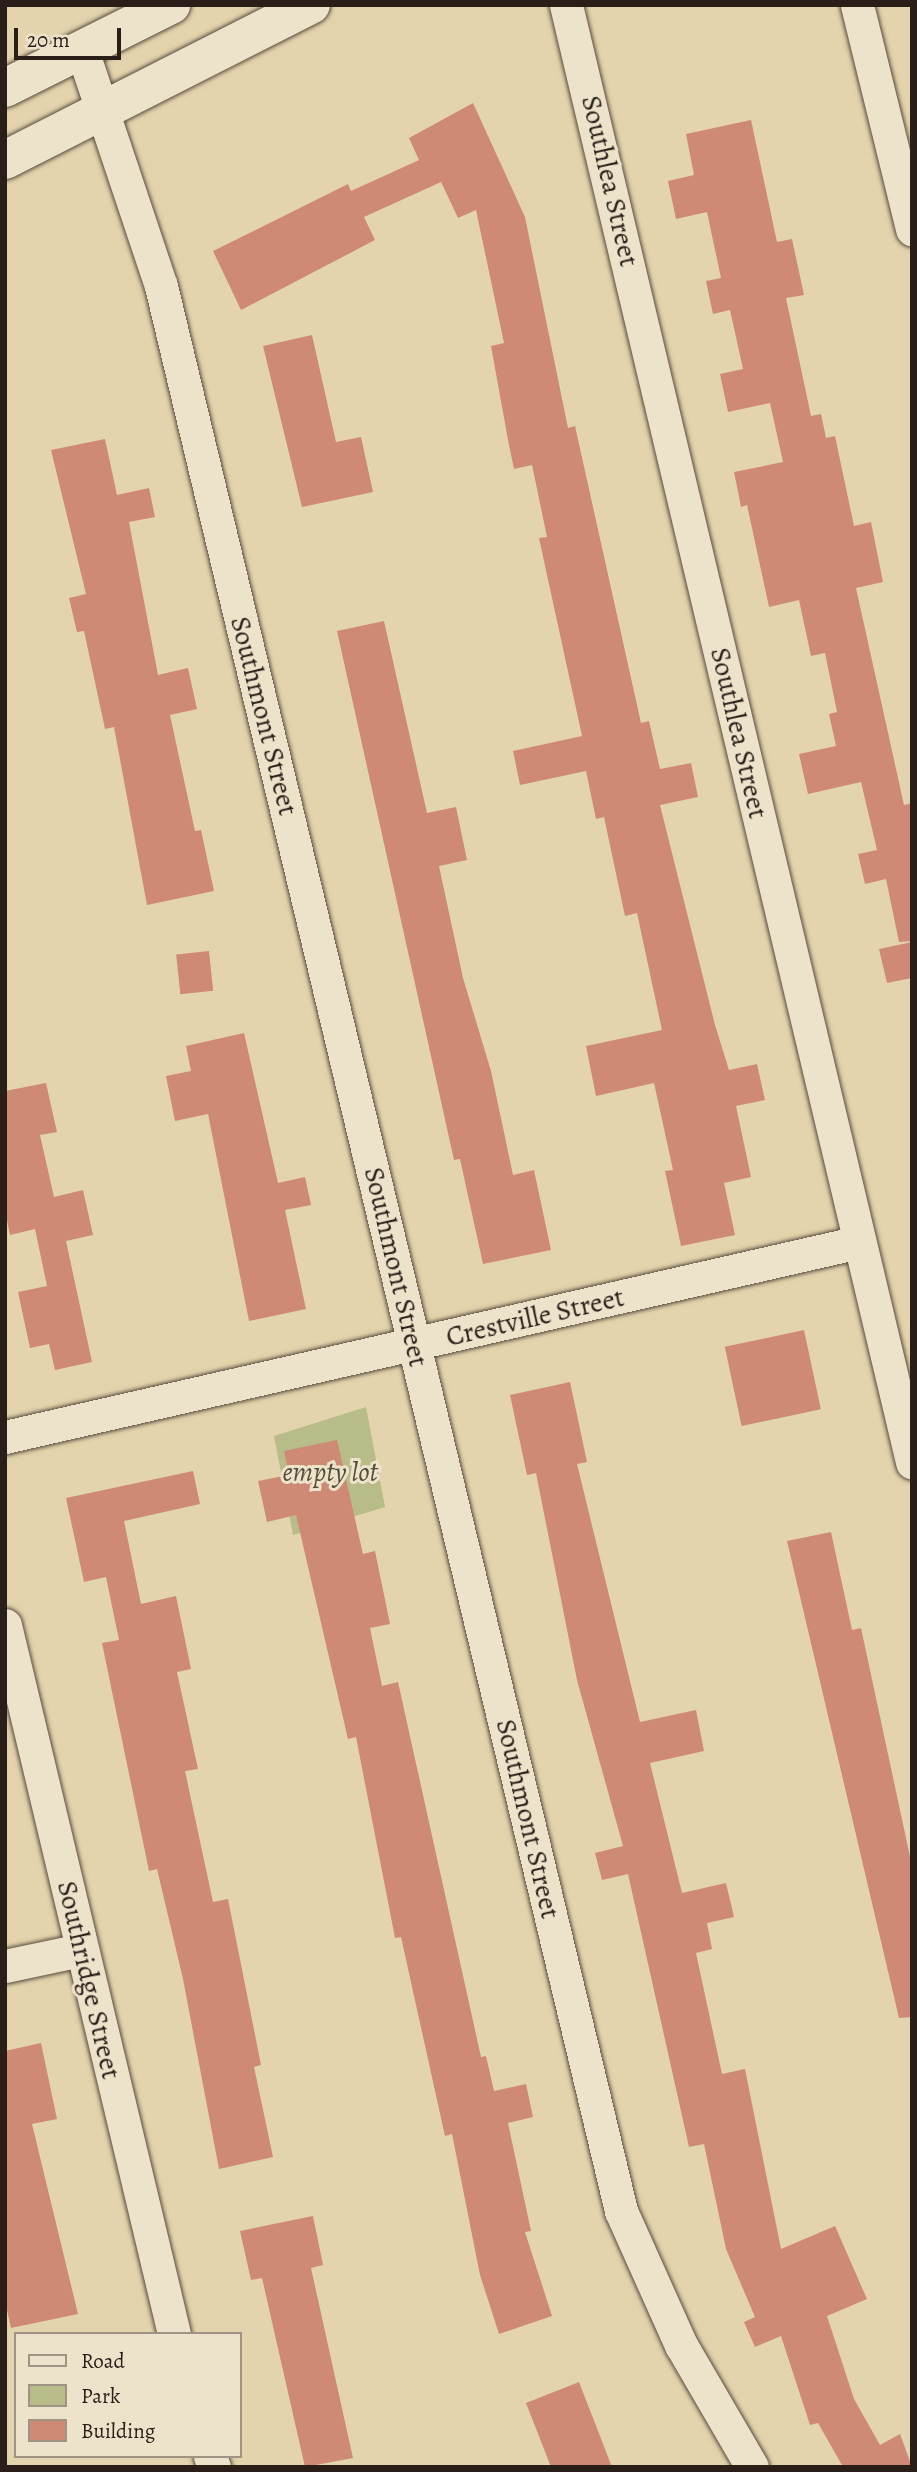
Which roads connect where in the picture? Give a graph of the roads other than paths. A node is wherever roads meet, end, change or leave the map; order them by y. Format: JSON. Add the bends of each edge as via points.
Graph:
{"nodes":[{"id":1,"x":172,"y":5,"type":"edge"},
{"id":2,"x":311,"y":5,"type":"edge"},
{"id":3,"x":566,"y":5,"type":"edge"},
{"id":4,"x":857,"y":5,"type":"edge"},
{"id":5,"x":82,"y":50,"type":"junction"},
{"id":6,"x":5,"y":88,"type":"edge"},
{"id":7,"x":104,"y":110,"type":"junction"},
{"id":8,"x":5,"y":160,"type":"edge"},
{"id":9,"x":912,"y":229,"type":"edge"},
{"id":10,"x":859,"y":1242,"type":"junction"},
{"id":11,"x":415,"y":1345,"type":"junction"},
{"id":12,"x":5,"y":1437,"type":"edge"},
{"id":13,"x":912,"y":1462,"type":"edge"},
{"id":14,"x":5,"y":1625,"type":"edge"},
{"id":15,"x":81,"y":1950,"type":"junction"},
{"id":16,"x":5,"y":1966,"type":"edge"},
{"id":17,"x":174,"y":2332,"type":"edge"},
{"id":18,"x":752,"y":2467,"type":"edge"}],
"edges":[{"from":1,"to":5,"type":"main road"},
{"from":2,"to":7,"type":"main road"},
{"from":3,"to":10,"type":"street","name":"Southlea Street"},
{"from":4,"to":9,"type":"street"},
{"from":5,"to":6,"type":"main road"},
{"from":5,"to":7,"type":"street","name":"Southmont Street"},
{"from":7,"to":8,"type":"main road"},
{"from":7,"to":11,"type":"street","name":"Southmont Street","via":[[161,286]]},
{"from":10,"to":11,"type":"street","name":"Crestville Street"},
{"from":10,"to":13,"type":"street","name":"Southlea Street"},
{"from":11,"to":12,"type":"street","name":"Crestville Street"},
{"from":11,"to":18,"type":"street","name":"Southmont Street","via":[[621,2211],[681,2345]]},
{"from":14,"to":15,"type":"street","name":"Southridge Street"},
{"from":15,"to":16,"type":"street"},
{"from":15,"to":17,"type":"street","name":"Southridge Street"}]}
